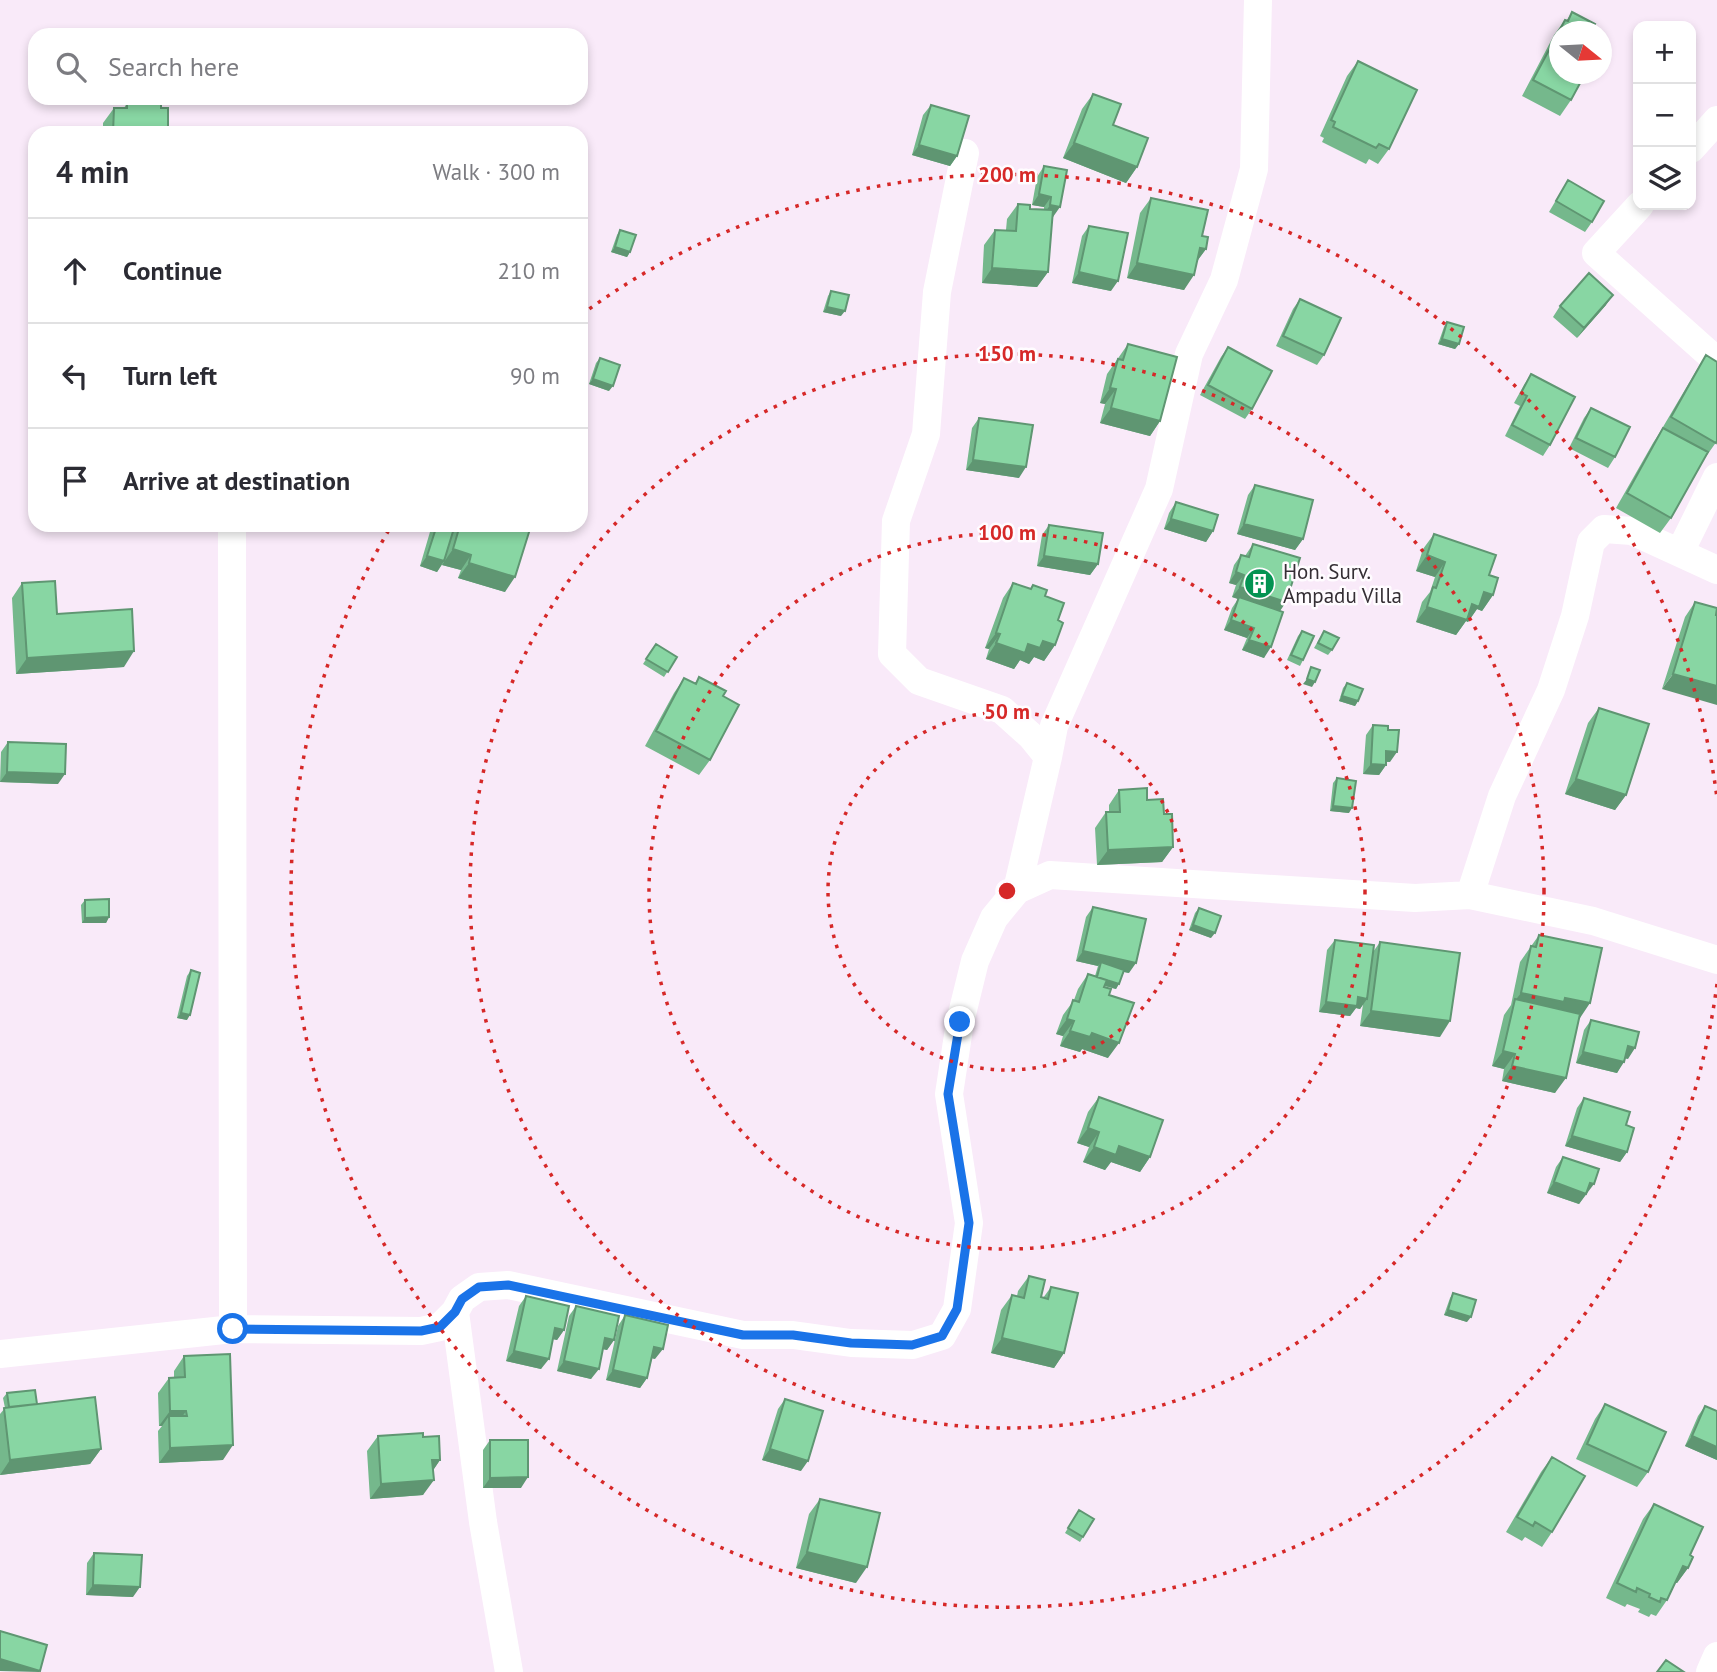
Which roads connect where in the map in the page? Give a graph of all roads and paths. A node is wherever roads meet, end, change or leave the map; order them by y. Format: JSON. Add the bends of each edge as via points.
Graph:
{"nodes":[{"id":1,"x":1258,"y":0,"type":"edge"},
{"id":2,"x":1717,"y":120,"type":"edge"},
{"id":3,"x":1693,"y":147,"type":"edge"},
{"id":4,"x":965,"y":153,"type":"dead end"},
{"id":5,"x":1635,"y":210,"type":"edge"},
{"id":6,"x":1717,"y":361,"type":"edge"},
{"id":7,"x":1717,"y":477,"type":"edge"},
{"id":8,"x":233,"y":532,"type":"edge"},
{"id":9,"x":1681,"y":552,"type":"junction"},
{"id":10,"x":1717,"y":570,"type":"edge"},
{"id":11,"x":1048,"y":757,"type":"junction"},
{"id":12,"x":1017,"y":890,"type":"junction"},
{"id":13,"x":1469,"y":895,"type":"junction"},
{"id":14,"x":1717,"y":960,"type":"edge"},
{"id":15,"x":455,"y":1312,"type":"junction"},
{"id":16,"x":233,"y":1329,"type":"junction"},
{"id":17,"x":0,"y":1354,"type":"edge"},
{"id":18,"x":1717,"y":1656,"type":"edge"},
{"id":19,"x":509,"y":1672,"type":"edge"},
{"id":20,"x":1710,"y":1672,"type":"edge"}],
"edges":[{"from":1,"to":11,"type":"street","via":[[1254,169],[1224,280],[1189,354],[1159,489],[1054,726]]},
{"from":2,"to":3,"type":"street"},
{"from":4,"to":11,"type":"street","via":[[937,292],[926,434],[896,522],[892,654],[919,681],[1002,710]]},
{"from":5,"to":6,"type":"street","via":[[1595,253]]},
{"from":7,"to":9,"type":"street"},
{"from":8,"to":16,"type":"street"},
{"from":9,"to":10,"type":"street"},
{"from":9,"to":13,"type":"street","via":[[1632,531],[1604,529],[1591,542],[1551,690],[1502,796]]},
{"from":11,"to":12,"type":"street"},
{"from":12,"to":13,"type":"street","via":[[1050,875],[1416,898]]},
{"from":12,"to":15,"type":"street","via":[[994,919],[975,961],[960,1022],[948,1094],[969,1223],[957,1309],[942,1336],[912,1345],[743,1335],[508,1285],[479,1287],[462,1299]]},
{"from":13,"to":14,"type":"street","via":[[1593,921]]},
{"from":15,"to":16,"type":"street","via":[[440,1327],[421,1331]]},
{"from":15,"to":19,"type":"street"},
{"from":16,"to":17,"type":"street"},
{"from":18,"to":20,"type":"street"}]}
